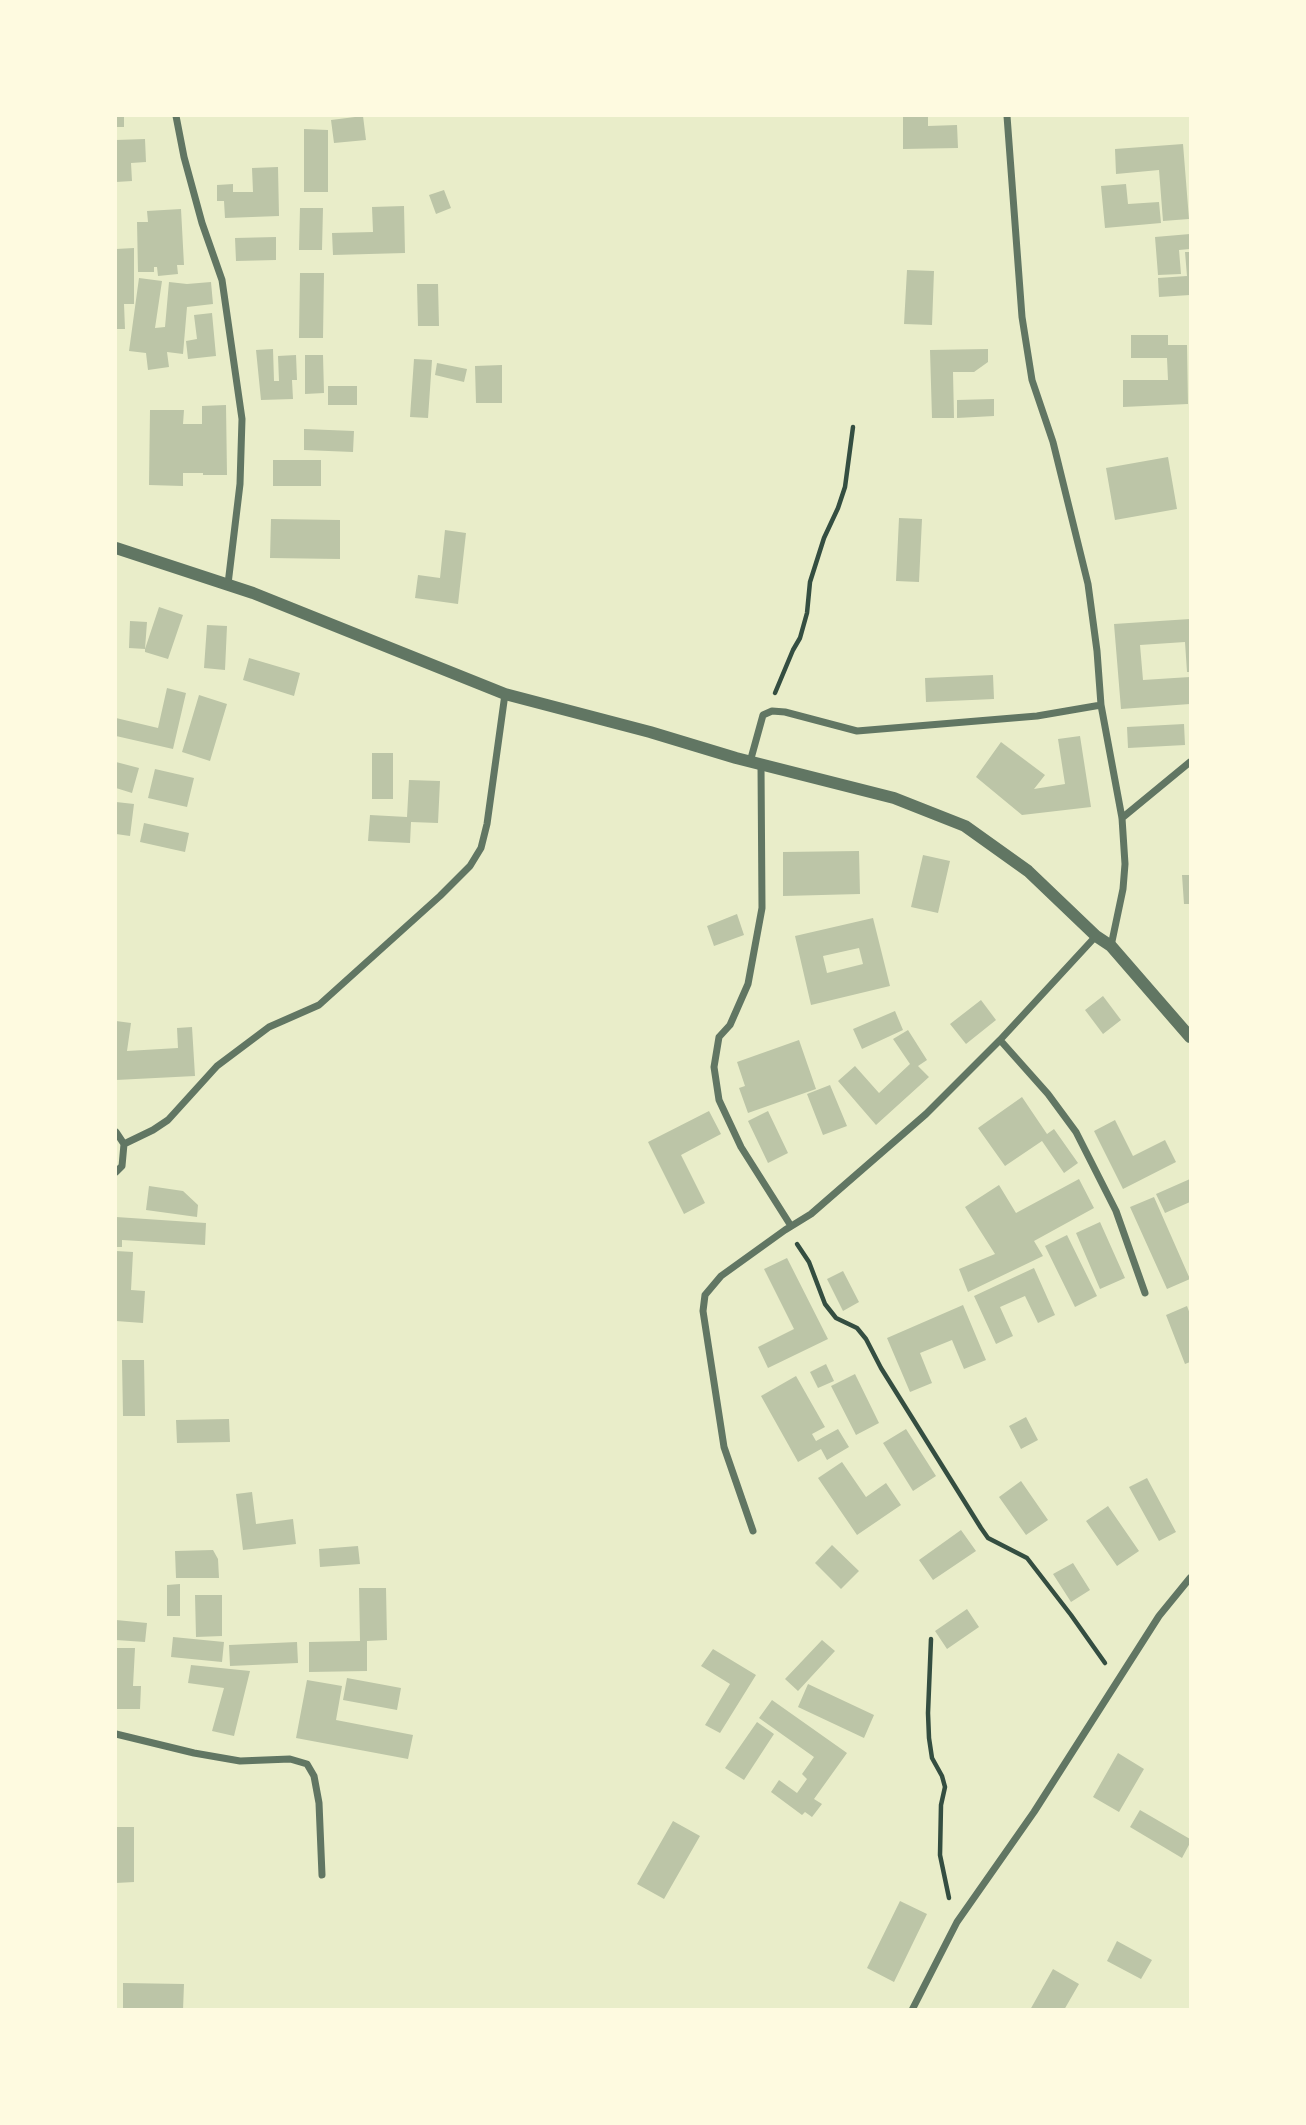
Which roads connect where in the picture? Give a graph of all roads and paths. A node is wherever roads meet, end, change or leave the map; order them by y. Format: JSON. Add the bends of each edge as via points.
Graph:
{"nodes":[{"id":1,"x":176,"y":116,"type":"edge"},
{"id":2,"x":1007,"y":116,"type":"edge"},
{"id":3,"x":853,"y":427,"type":"dead end"},
{"id":4,"x":116,"y":548,"type":"edge"},
{"id":5,"x":228,"y":584,"type":"junction"},
{"id":6,"x":505,"y":694,"type":"junction"},
{"id":7,"x":1101,"y":705,"type":"junction"},
{"id":8,"x":772,"y":711,"type":"junction"},
{"id":9,"x":1191,"y":762,"type":"edge"},
{"id":10,"x":755,"y":763,"type":"junction"},
{"id":11,"x":1122,"y":818,"type":"junction"},
{"id":12,"x":1096,"y":936,"type":"junction"},
{"id":13,"x":1111,"y":946,"type":"junction"},
{"id":14,"x":1191,"y":1037,"type":"edge"},
{"id":15,"x":1000,"y":1040,"type":"junction"},
{"id":16,"x":116,"y":1132,"type":"edge"},
{"id":17,"x":124,"y":1144,"type":"junction"},
{"id":18,"x":116,"y":1172,"type":"edge"},
{"id":19,"x":788,"y":1228,"type":"junction"},
{"id":20,"x":1145,"y":1293,"type":"dead end"},
{"id":21,"x":753,"y":1531,"type":"dead end"},
{"id":22,"x":1191,"y":1578,"type":"edge"},
{"id":23,"x":931,"y":1639,"type":"dead end"},
{"id":24,"x":1118,"y":1682,"type":"junction"},
{"id":25,"x":116,"y":1734,"type":"edge"},
{"id":26,"x":322,"y":1875,"type":"dead end"},
{"id":27,"x":957,"y":1922,"type":"junction"},
{"id":28,"x":912,"y":2010,"type":"edge"}],
"edges":[{"from":1,"to":5,"type":"street","via":[[198,210],[222,280],[242,419],[240,484]]},
{"from":2,"to":7,"type":"street","via":[[1024,330],[1032,380],[1088,584]]},
{"from":3,"to":8,"type":"path","via":[[845,487],[824,538],[800,638],[776,688]]},
{"from":4,"to":5,"type":"street"},
{"from":5,"to":6,"type":"street"},
{"from":6,"to":10,"type":"street"},
{"from":6,"to":17,"type":"street","via":[[487,824],[470,866],[319,1005],[269,1027],[217,1066],[168,1119]]},
{"from":7,"to":8,"type":"street","via":[[1037,716],[857,731]]},
{"from":7,"to":11,"type":"street"},
{"from":8,"to":10,"type":"street","via":[[763,715]]},
{"from":9,"to":11,"type":"street"},
{"from":10,"to":12,"type":"street","via":[[894,798],[965,826],[1028,871]]},
{"from":10,"to":19,"type":"street","via":[[762,908],[748,985],[730,1026],[719,1037],[714,1067],[719,1100]]},
{"from":11,"to":13,"type":"street","via":[[1123,889]]},
{"from":12,"to":13,"type":"street"},
{"from":12,"to":15,"type":"street"},
{"from":13,"to":14,"type":"street"},
{"from":15,"to":19,"type":"street","via":[[926,1114],[811,1214]]},
{"from":15,"to":20,"type":"street","via":[[1076,1132],[1116,1211]]},
{"from":16,"to":17,"type":"street"},
{"from":17,"to":18,"type":"street","via":[[122,1166]]},
{"from":19,"to":21,"type":"street","via":[[721,1276],[705,1295],[703,1311],[724,1447]]},
{"from":19,"to":24,"type":"path","via":[[810,1262],[825,1304],[836,1318],[866,1339],[988,1538],[1027,1559]]},
{"from":22,"to":24,"type":"street","via":[[1159,1616]]},
{"from":23,"to":27,"type":"path","via":[[929,1738],[944,1787],[940,1855]]},
{"from":24,"to":27,"type":"street"},
{"from":25,"to":26,"type":"street","via":[[240,1761],[290,1759],[307,1764],[319,1803]]},
{"from":27,"to":28,"type":"street"}]}
